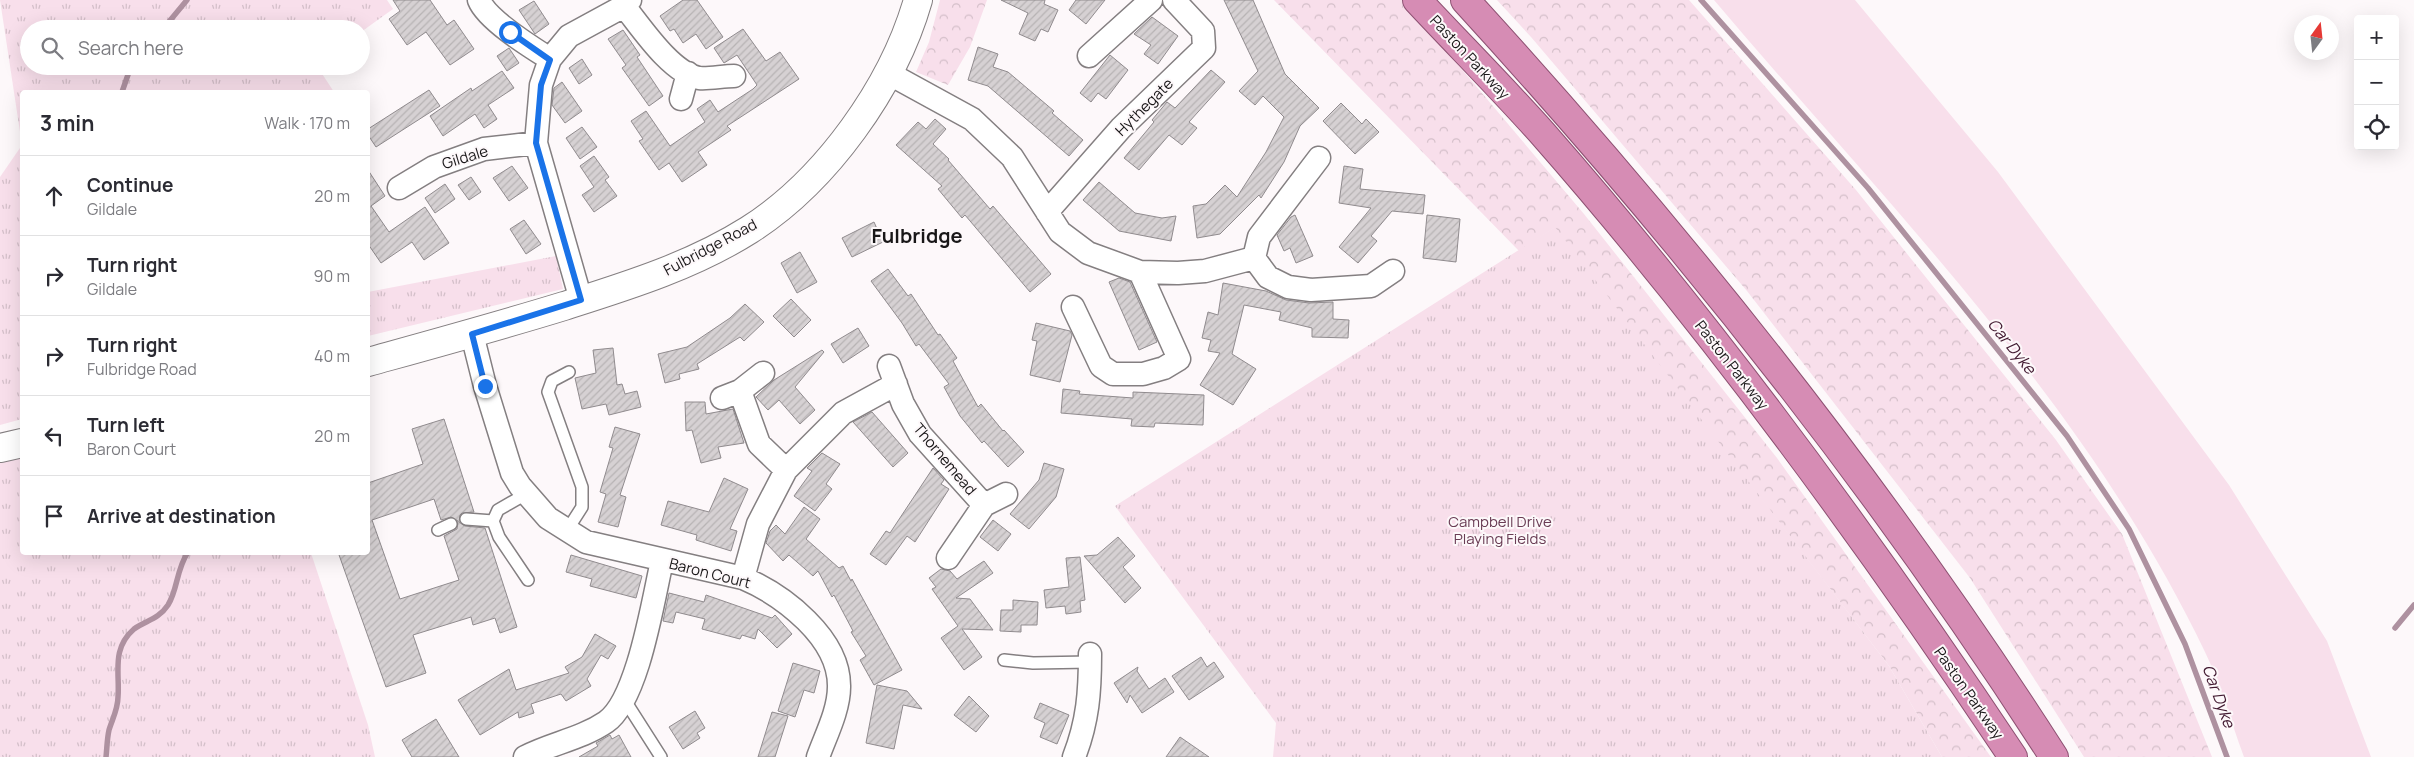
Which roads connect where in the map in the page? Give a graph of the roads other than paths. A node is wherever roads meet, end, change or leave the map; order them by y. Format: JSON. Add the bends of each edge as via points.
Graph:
{"nodes":[{"id":1,"x":479,"y":0,"type":"edge"},
{"id":2,"x":918,"y":0,"type":"edge"},
{"id":3,"x":1151,"y":0,"type":"edge"},
{"id":4,"x":1174,"y":0,"type":"edge"},
{"id":5,"x":1417,"y":0,"type":"edge"},
{"id":6,"x":1465,"y":0,"type":"edge"},
{"id":7,"x":627,"y":3,"type":"edge"},
{"id":8,"x":1089,"y":56,"type":"dead end"},
{"id":9,"x":550,"y":60,"type":"junction"},
{"id":10,"x":688,"y":73,"type":"junction"},
{"id":11,"x":888,"y":73,"type":"junction"},
{"id":12,"x":734,"y":76,"type":"dead end"},
{"id":13,"x":681,"y":99,"type":"dead end"},
{"id":14,"x":536,"y":143,"type":"junction"},
{"id":15,"x":1319,"y":158,"type":"dead end"},
{"id":16,"x":399,"y":188,"type":"dead end"},
{"id":17,"x":1047,"y":212,"type":"junction"},
{"id":18,"x":1254,"y":258,"type":"junction"},
{"id":19,"x":1393,"y":271,"type":"dead end"},
{"id":20,"x":1140,"y":272,"type":"junction"},
{"id":21,"x":581,"y":300,"type":"junction"},
{"id":22,"x":1073,"y":307,"type":"dead end"},
{"id":23,"x":472,"y":334,"type":"junction"},
{"id":24,"x":370,"y":361,"type":"edge"},
{"id":25,"x":569,"y":372,"type":"dead end"},
{"id":26,"x":763,"y":373,"type":"dead end"},
{"id":27,"x":20,"y":443,"type":"edge"},
{"id":28,"x":0,"y":448,"type":"edge"},
{"id":29,"x":786,"y":470,"type":"junction"},
{"id":30,"x":526,"y":494,"type":"junction"},
{"id":31,"x":1006,"y":494,"type":"dead end"},
{"id":32,"x":984,"y":505,"type":"junction"},
{"id":33,"x":466,"y":519,"type":"dead end"},
{"id":34,"x":493,"y":521,"type":"junction"},
{"id":35,"x":451,"y":524,"type":"dead end"},
{"id":36,"x":438,"y":530,"type":"dead end"},
{"id":37,"x":566,"y":532,"type":"junction"},
{"id":38,"x":948,"y":558,"type":"dead end"},
{"id":39,"x":662,"y":561,"type":"junction"},
{"id":40,"x":743,"y":578,"type":"junction"},
{"id":41,"x":528,"y":580,"type":"dead end"},
{"id":42,"x":1090,"y":658,"type":"joint"},
{"id":43,"x":1004,"y":660,"type":"dead end"},
{"id":44,"x":624,"y":699,"type":"junction"},
{"id":45,"x":526,"y":757,"type":"edge"},
{"id":46,"x":661,"y":757,"type":"edge"},
{"id":47,"x":818,"y":757,"type":"edge"},
{"id":48,"x":1074,"y":757,"type":"edge"},
{"id":49,"x":2013,"y":757,"type":"edge"},
{"id":50,"x":2054,"y":757,"type":"edge"}],
"edges":[{"from":1,"to":9,"type":"street","via":[[510,32]]},
{"from":2,"to":11,"type":"street","name":"Fulbridge Road"},
{"from":3,"to":8,"type":"street"},
{"from":4,"to":17,"type":"street","name":"Hythegate","via":[[1203,31],[1204,48],[1121,128]]},
{"from":5,"to":49,"type":"highway","name":"Paston Parkway","via":[[1543,134],[1697,320],[1817,475]]},
{"from":6,"to":50,"type":"highway","via":[[1566,110],[1736,315],[1862,478],[2011,690]]},
{"from":7,"to":9,"type":"street","via":[[569,36]]},
{"from":7,"to":10,"type":"street","via":[[665,55]]},
{"from":9,"to":14,"type":"street","via":[[541,85]]},
{"from":10,"to":12,"type":"street","via":[[698,78]]},
{"from":10,"to":13,"type":"street"},
{"from":11,"to":17,"type":"street","via":[[972,120],[1012,157]]},
{"from":11,"to":21,"type":"street","name":"Fulbridge Road","via":[[850,134],[807,184],[749,230],[670,271]]},
{"from":14,"to":16,"type":"street","name":"Gildale","via":[[484,149],[434,167]]},
{"from":14,"to":21,"type":"street"},
{"from":15,"to":18,"type":"street","via":[[1259,237]]},
{"from":17,"to":20,"type":"street","via":[[1060,232],[1088,253]]},
{"from":18,"to":19,"type":"street","via":[[1268,276],[1288,287],[1311,290],[1371,286]]},
{"from":18,"to":20,"type":"street","via":[[1205,271]]},
{"from":20,"to":22,"type":"street","via":[[1179,359],[1164,368],[1143,374],[1113,374],[1101,366]]},
{"from":21,"to":23,"type":"street","name":"Fulbridge Road"},
{"from":23,"to":24,"type":"street","name":"Fulbridge Road"},
{"from":23,"to":30,"type":"street","name":"Baron Court","via":[[506,457]]},
{"from":25,"to":37,"type":"lane","via":[[552,381],[548,392],[582,486],[582,507]]},
{"from":26,"to":29,"type":"street","via":[[731,394],[759,444]]},
{"from":27,"to":28,"type":"street"},
{"from":29,"to":32,"type":"street","name":"Thornemead","via":[[843,413],[892,375],[920,434]]},
{"from":29,"to":40,"type":"street","name":"Thornemead","via":[[758,524]]},
{"from":30,"to":34,"type":"lane","via":[[498,510]]},
{"from":30,"to":37,"type":"street","name":"Baron Court"},
{"from":31,"to":32,"type":"street","name":"Thornemead"},
{"from":32,"to":38,"type":"street","name":"Thornemead"},
{"from":33,"to":34,"type":"lane"},
{"from":34,"to":41,"type":"lane","via":[[499,537]]},
{"from":35,"to":36,"type":"lane"},
{"from":37,"to":39,"type":"street","name":"Baron Court","via":[[586,542]]},
{"from":39,"to":40,"type":"street","name":"Baron Court"},
{"from":39,"to":44,"type":"street","name":"Baron Court","via":[[641,650]]},
{"from":40,"to":47,"type":"street","name":"Baron Court","via":[[772,592],[792,607],[818,634],[833,657],[838,700]]},
{"from":42,"to":43,"type":"lane","via":[[1033,663]]},
{"from":42,"to":48,"type":"street","via":[[1084,731]]},
{"from":44,"to":45,"type":"street","name":"Baron Court","via":[[608,720],[585,734]]},
{"from":44,"to":46,"type":"lane"}]}
